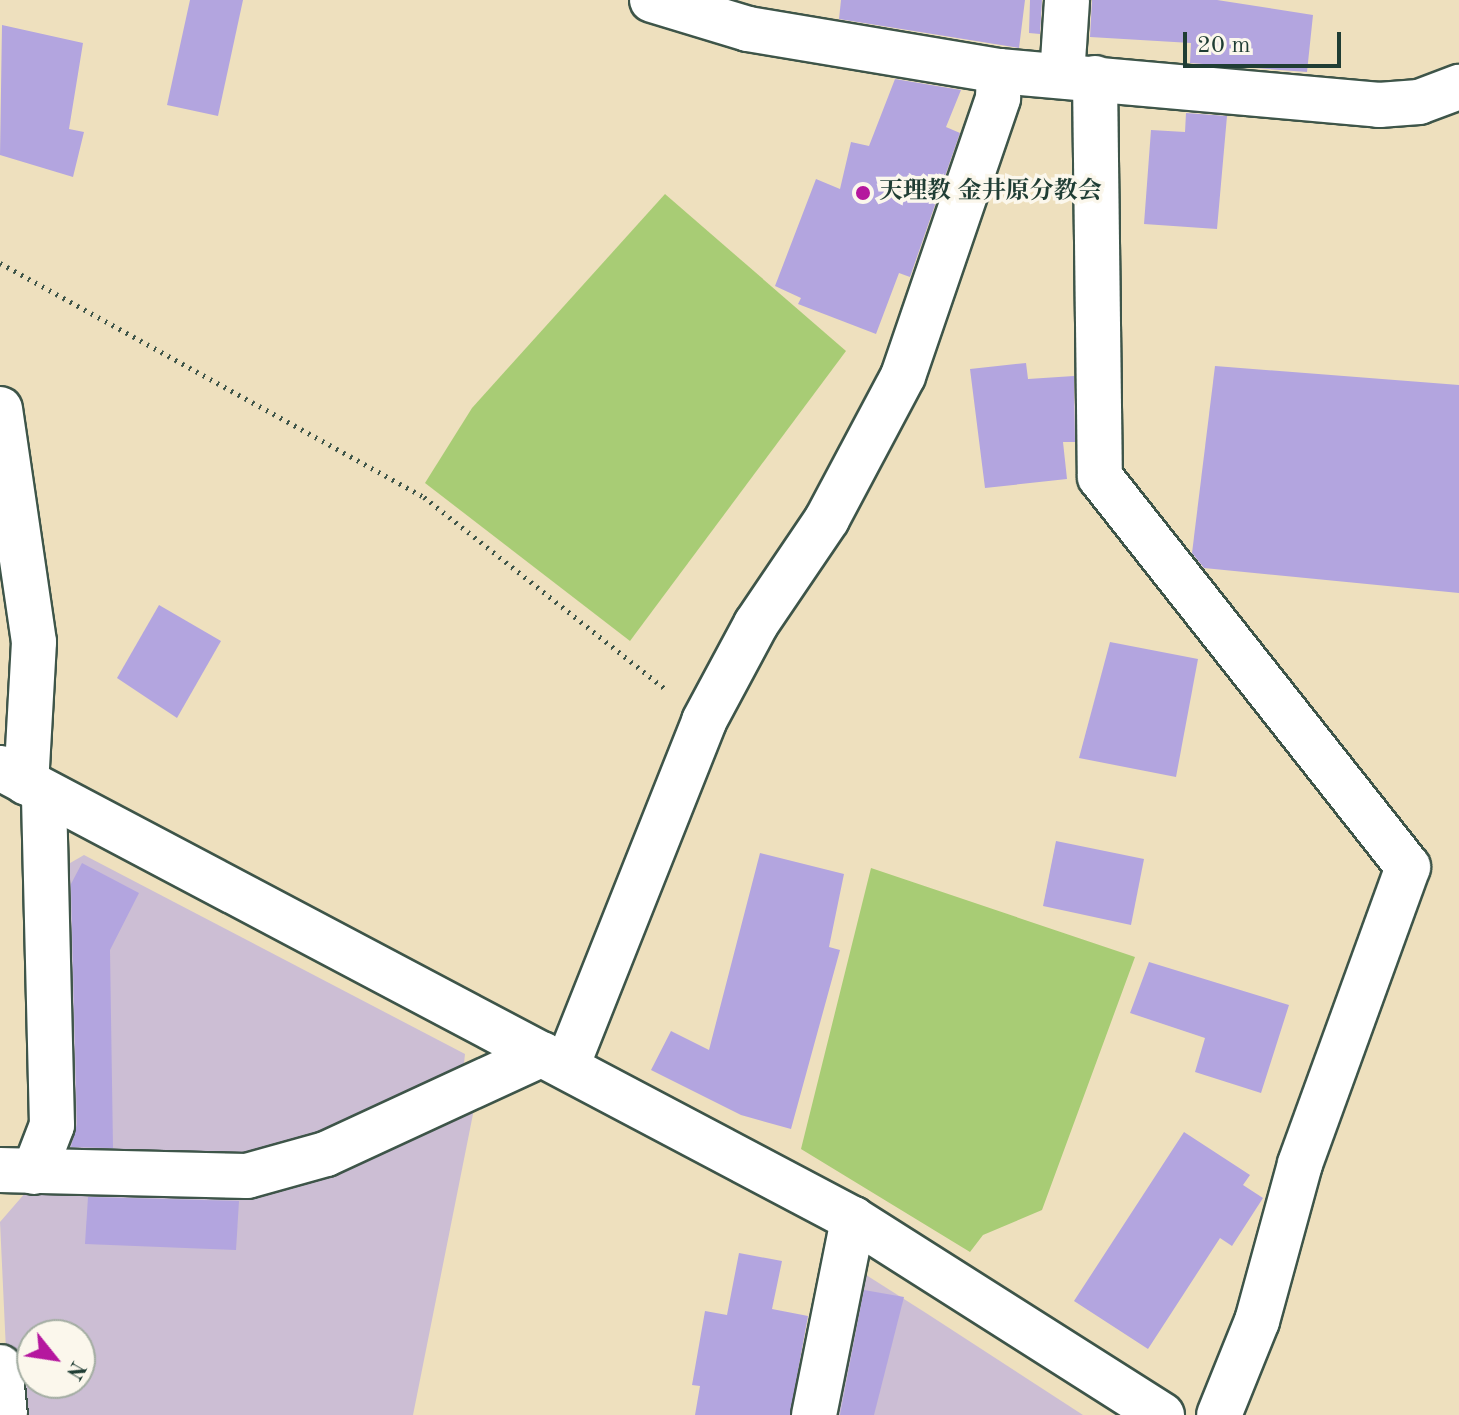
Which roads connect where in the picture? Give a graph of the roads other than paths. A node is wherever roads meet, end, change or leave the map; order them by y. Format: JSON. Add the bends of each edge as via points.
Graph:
{"nodes":[{"id":1,"x":1067,"y":0,"type":"edge"},
{"id":2,"x":666,"y":2,"type":"edge"},
{"id":3,"x":999,"y":71,"type":"junction"},
{"id":4,"x":1079,"y":77,"type":"junction"},
{"id":5,"x":1459,"y":87,"type":"edge"},
{"id":6,"x":0,"y":409,"type":"edge"},
{"id":7,"x":23,"y":781,"type":"edge"},
{"id":8,"x":554,"y":1060,"type":"junction"},
{"id":9,"x":17,"y":1171,"type":"edge"},
{"id":10,"x":853,"y":1219,"type":"junction"},
{"id":11,"x":0,"y":1367,"type":"edge"},
{"id":12,"x":5,"y":1415,"type":"edge"},
{"id":13,"x":814,"y":1415,"type":"edge"},
{"id":14,"x":1162,"y":1415,"type":"edge"},
{"id":15,"x":1219,"y":1415,"type":"edge"}],
"edges":[{"from":1,"to":4,"type":"street"},
{"from":2,"to":3,"type":"street","via":[[748,29]]},
{"from":3,"to":4,"type":"street"},
{"from":3,"to":8,"type":"street","via":[[998,98],[903,376],[827,519],[756,624],[707,716]]},
{"from":4,"to":5,"type":"street","via":[[1379,105]]},
{"from":4,"to":15,"type":"street","via":[[1100,477],[1408,867],[1300,1164],[1257,1321]]},
{"from":6,"to":7,"type":"street","via":[[34,642]]},
{"from":7,"to":8,"type":"street"},
{"from":7,"to":9,"type":"street","via":[[52,1125]]},
{"from":8,"to":9,"type":"street","via":[[326,1154],[247,1176]]},
{"from":8,"to":10,"type":"street"},
{"from":10,"to":13,"type":"street"},
{"from":10,"to":14,"type":"street"},
{"from":11,"to":12,"type":"street"}]}
